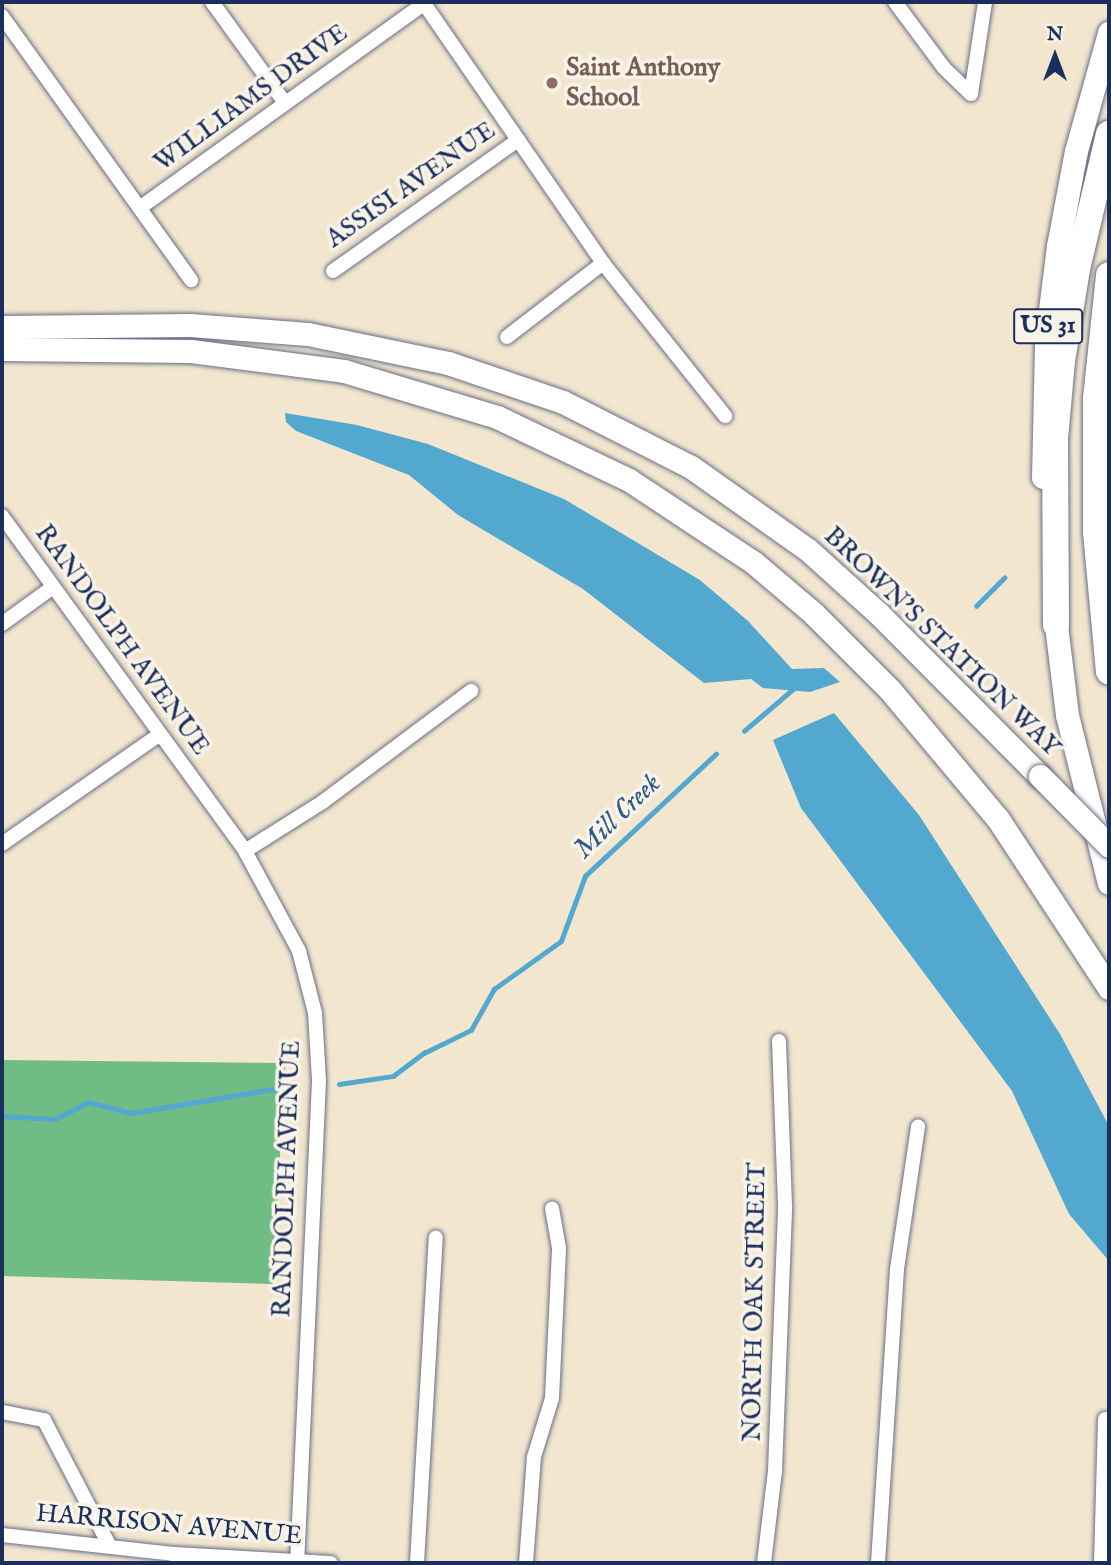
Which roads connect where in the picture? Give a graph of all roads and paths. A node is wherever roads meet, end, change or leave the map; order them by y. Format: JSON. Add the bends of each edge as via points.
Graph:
{"nodes":[{"id":1,"x":212,"y":2,"type":"edge"},
{"id":2,"x":895,"y":2,"type":"edge"},
{"id":3,"x":985,"y":2,"type":"edge"},
{"id":4,"x":424,"y":3,"type":"edge"},
{"id":5,"x":2,"y":16,"type":"edge"},
{"id":6,"x":1109,"y":33,"type":"edge"},
{"id":7,"x":285,"y":103,"type":"junction"},
{"id":8,"x":1109,"y":134,"type":"edge"},
{"id":9,"x":518,"y":140,"type":"junction"},
{"id":10,"x":141,"y":207,"type":"junction"},
{"id":11,"x":603,"y":263,"type":"junction"},
{"id":12,"x":333,"y":271,"type":"dead end"},
{"id":13,"x":1109,"y":275,"type":"edge"},
{"id":14,"x":191,"y":280,"type":"dead end"},
{"id":15,"x":2,"y":327,"type":"edge"},
{"id":16,"x":507,"y":337,"type":"dead end"},
{"id":17,"x":2,"y":349,"type":"edge"},
{"id":18,"x":725,"y":416,"type":"dead end"},
{"id":19,"x":2,"y":516,"type":"edge"},
{"id":20,"x":53,"y":587,"type":"junction"},
{"id":21,"x":2,"y":624,"type":"edge"},
{"id":22,"x":1056,"y":625,"type":"junction"},
{"id":23,"x":1109,"y":671,"type":"edge"},
{"id":24,"x":471,"y":691,"type":"dead end"},
{"id":25,"x":159,"y":734,"type":"junction"},
{"id":26,"x":2,"y":844,"type":"edge"},
{"id":27,"x":1109,"y":846,"type":"edge"},
{"id":28,"x":245,"y":851,"type":"junction"},
{"id":29,"x":1109,"y":883,"type":"edge"},
{"id":30,"x":1109,"y":988,"type":"edge"},
{"id":31,"x":779,"y":1041,"type":"dead end"},
{"id":32,"x":918,"y":1127,"type":"dead end"},
{"id":33,"x":552,"y":1209,"type":"dead end"},
{"id":34,"x":436,"y":1238,"type":"dead end"},
{"id":35,"x":2,"y":1412,"type":"edge"},
{"id":36,"x":1105,"y":1419,"type":"dead end"},
{"id":37,"x":2,"y":1535,"type":"edge"},
{"id":38,"x":110,"y":1547,"type":"junction"},
{"id":39,"x":135,"y":1557,"type":"edge"},
{"id":40,"x":176,"y":1559,"type":"edge"},
{"id":41,"x":297,"y":1562,"type":"edge"},
{"id":42,"x":331,"y":1563,"type":"edge"},
{"id":43,"x":417,"y":1563,"type":"edge"},
{"id":44,"x":526,"y":1563,"type":"edge"},
{"id":45,"x":764,"y":1563,"type":"edge"},
{"id":46,"x":878,"y":1563,"type":"edge"},
{"id":47,"x":1101,"y":1563,"type":"edge"}],
"edges":[{"from":1,"to":7,"type":"street"},
{"from":2,"to":3,"type":"street","via":[[944,68],[971,94]]},
{"from":4,"to":7,"type":"street","name":"WILLIAMS DRIVE"},
{"from":4,"to":9,"type":"street"},
{"from":5,"to":10,"type":"street"},
{"from":6,"to":22,"type":"main road","number":"US 31","via":[[1076,151],[1046,342],[1044,523]]},
{"from":7,"to":10,"type":"street","name":"WILLIAMS DRIVE"},
{"from":8,"to":22,"type":"highway","via":[[1077,269],[1062,361],[1055,439]]},
{"from":9,"to":11,"type":"street"},
{"from":9,"to":12,"type":"street","name":"ASSISI AVENUE"},
{"from":10,"to":14,"type":"street"},
{"from":11,"to":16,"type":"street"},
{"from":11,"to":18,"type":"street"},
{"from":13,"to":23,"type":"highway","via":[[1096,398],[1096,518]]},
{"from":15,"to":27,"type":"main road","name":"BROWN'S STATION WAY","bridge":true,"via":[[190,325],[308,334],[448,362],[563,402],[691,467],[807,549],[879,614]]},
{"from":17,"to":30,"type":"main road","via":[[191,352],[344,371],[497,417],[629,480],[753,562],[814,614],[890,690],[998,819]]},
{"from":19,"to":20,"type":"street","name":"RANDOLPH AVENUE"},
{"from":20,"to":21,"type":"street"},
{"from":20,"to":25,"type":"street","name":"RANDOLPH AVENUE"},
{"from":22,"to":29,"type":"main road","number":"US 31","via":[[1067,715]]},
{"from":24,"to":28,"type":"street","via":[[324,801]]},
{"from":25,"to":26,"type":"street"},
{"from":25,"to":28,"type":"street","name":"RANDOLPH AVENUE"},
{"from":28,"to":41,"type":"street","name":"RANDOLPH AVENUE","via":[[299,950],[315,1013],[318,1056]]},
{"from":31,"to":45,"type":"street","name":"NORTH OAK STREET","via":[[784,1218],[775,1471]]},
{"from":32,"to":46,"type":"street","via":[[897,1269]]},
{"from":33,"to":44,"type":"street","via":[[559,1248],[552,1398],[534,1457]]},
{"from":34,"to":43,"type":"street"},
{"from":35,"to":38,"type":"street","via":[[44,1420]]},
{"from":36,"to":47,"type":"street"},
{"from":37,"to":38,"type":"street","name":"HARRISON AVENUE"},
{"from":38,"to":39,"type":"street","name":"HARRISON AVENUE"},
{"from":39,"to":40,"type":"street","name":"HARRISON AVENUE"},
{"from":40,"to":41,"type":"street","name":"HARRISON AVENUE"},
{"from":41,"to":42,"type":"street","name":"HARRISON AVENUE"}]}
